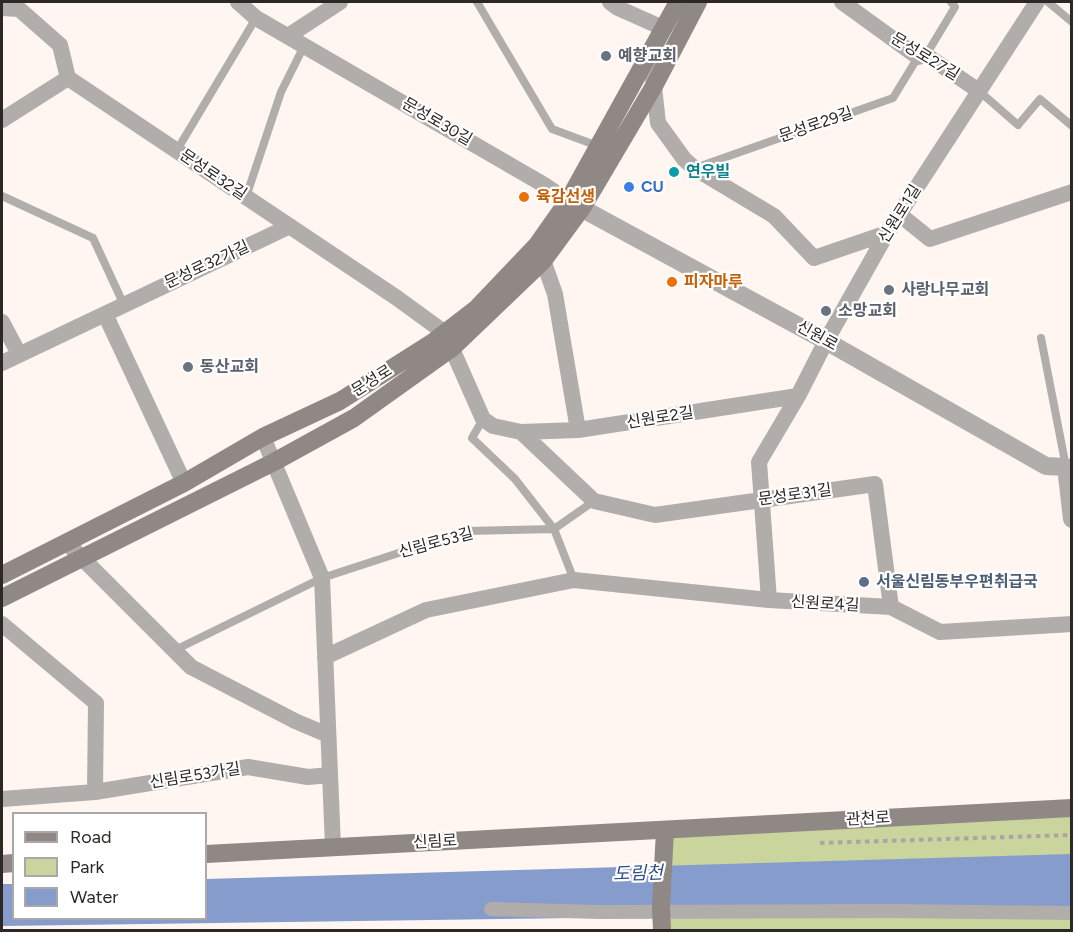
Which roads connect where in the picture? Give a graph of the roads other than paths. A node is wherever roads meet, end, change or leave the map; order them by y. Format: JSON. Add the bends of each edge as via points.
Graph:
{"nodes":[{"id":1,"x":238,"y":2,"type":"edge"},
{"id":2,"x":340,"y":2,"type":"edge"},
{"id":3,"x":477,"y":2,"type":"edge"},
{"id":4,"x":610,"y":2,"type":"edge"},
{"id":5,"x":678,"y":2,"type":"edge"},
{"id":6,"x":698,"y":2,"type":"edge"},
{"id":7,"x":842,"y":2,"type":"edge"},
{"id":8,"x":951,"y":2,"type":"edge"},
{"id":9,"x":1037,"y":2,"type":"edge"},
{"id":10,"x":1048,"y":2,"type":"edge"},
{"id":11,"x":2,"y":8,"type":"edge"},
{"id":12,"x":256,"y":18,"type":"junction"},
{"id":13,"x":1071,"y":22,"type":"edge"},
{"id":14,"x":663,"y":28,"type":"junction"},
{"id":15,"x":288,"y":36,"type":"junction"},
{"id":16,"x":304,"y":46,"type":"junction"},
{"id":17,"x":650,"y":51,"type":"junction"},
{"id":18,"x":922,"y":56,"type":"junction"},
{"id":19,"x":68,"y":78,"type":"junction"},
{"id":20,"x":654,"y":86,"type":"junction"},
{"id":21,"x":979,"y":91,"type":"junction"},
{"id":22,"x":2,"y":120,"type":"edge"},
{"id":23,"x":1071,"y":126,"type":"edge"},
{"id":24,"x":598,"y":147,"type":"junction"},
{"id":25,"x":177,"y":150,"type":"junction"},
{"id":26,"x":694,"y":168,"type":"junction"},
{"id":27,"x":1071,"y":192,"type":"edge"},
{"id":28,"x":2,"y":196,"type":"edge"},
{"id":29,"x":246,"y":197,"type":"junction"},
{"id":30,"x":575,"y":204,"type":"junction"},
{"id":31,"x":899,"y":214,"type":"junction"},
{"id":32,"x":290,"y":226,"type":"junction"},
{"id":33,"x":887,"y":233,"type":"junction"},
{"id":34,"x":540,"y":253,"type":"junction"},
{"id":35,"x":124,"y":305,"type":"junction"},
{"id":36,"x":105,"y":314,"type":"junction"},
{"id":37,"x":2,"y":322,"type":"edge"},
{"id":38,"x":1041,"y":338,"type":"dead end"},
{"id":39,"x":448,"y":341,"type":"junction"},
{"id":40,"x":826,"y":341,"type":"junction"},
{"id":41,"x":19,"y":354,"type":"junction"},
{"id":42,"x":2,"y":363,"type":"edge"},
{"id":43,"x":798,"y":396,"type":"junction"},
{"id":44,"x":483,"y":419,"type":"junction"},
{"id":45,"x":578,"y":430,"type":"junction"},
{"id":46,"x":521,"y":432,"type":"junction"},
{"id":47,"x":263,"y":437,"type":"junction"},
{"id":48,"x":274,"y":462,"type":"junction"},
{"id":49,"x":1069,"y":465,"type":"edge"},
{"id":50,"x":184,"y":483,"type":"junction"},
{"id":51,"x":762,"y":500,"type":"junction"},
{"id":52,"x":594,"y":501,"type":"junction"},
{"id":53,"x":1071,"y":519,"type":"edge"},
{"id":54,"x":554,"y":529,"type":"junction"},
{"id":55,"x":67,"y":543,"type":"junction"},
{"id":56,"x":81,"y":557,"type":"junction"},
{"id":57,"x":2,"y":575,"type":"edge"},
{"id":58,"x":322,"y":578,"type":"junction"},
{"id":59,"x":574,"y":580,"type":"junction"},
{"id":60,"x":2,"y":598,"type":"edge"},
{"id":61,"x":769,"y":600,"type":"junction"},
{"id":62,"x":891,"y":607,"type":"junction"},
{"id":63,"x":1071,"y":624,"type":"edge"},
{"id":64,"x":2,"y":627,"type":"edge"},
{"id":65,"x":175,"y":650,"type":"junction"},
{"id":66,"x":325,"y":657,"type":"junction"},
{"id":67,"x":328,"y":735,"type":"junction"},
{"id":68,"x":330,"y":775,"type":"junction"},
{"id":69,"x":95,"y":792,"type":"junction"},
{"id":70,"x":2,"y":800,"type":"edge"},
{"id":71,"x":1071,"y":808,"type":"edge"},
{"id":72,"x":665,"y":830,"type":"junction"},
{"id":73,"x":333,"y":847,"type":"junction"},
{"id":74,"x":207,"y":854,"type":"edge"},
{"id":75,"x":491,"y":909,"type":"dead end"},
{"id":76,"x":1071,"y":913,"type":"edge"},
{"id":77,"x":662,"y":930,"type":"edge"}],
"edges":[{"from":1,"to":12,"type":"street","name":"문성로30길"},
{"from":2,"to":15,"type":"street"},
{"from":3,"to":24,"type":"lane","via":[[552,129]]},
{"from":4,"to":14,"type":"street"},
{"from":5,"to":14,"type":"main road","name":"문성로"},
{"from":6,"to":20,"type":"main road"},
{"from":7,"to":18,"type":"street","name":"문성로27길"},
{"from":8,"to":18,"type":"lane","via":[[955,7]]},
{"from":9,"to":21,"type":"street","name":"신원로1길"},
{"from":10,"to":13,"type":"lane"},
{"from":11,"to":19,"type":"street","via":[[19,9],[60,45]]},
{"from":12,"to":15,"type":"street","name":"문성로30길"},
{"from":12,"to":25,"type":"lane"},
{"from":14,"to":17,"type":"main road","name":"문성로"},
{"from":15,"to":16,"type":"street","name":"문성로30길"},
{"from":16,"to":29,"type":"lane","via":[[281,92]]},
{"from":16,"to":30,"type":"street","name":"문성로30길"},
{"from":17,"to":20,"type":"street"},
{"from":17,"to":24,"type":"main road","name":"문성로"},
{"from":18,"to":21,"type":"street","name":"문성로27길"},
{"from":18,"to":26,"type":"lane","name":"문성로29길","via":[[893,98]]},
{"from":19,"to":22,"type":"street"},
{"from":19,"to":25,"type":"street","name":"문성로32길"},
{"from":20,"to":26,"type":"street","via":[[658,123]]},
{"from":20,"to":30,"type":"main road"},
{"from":21,"to":23,"type":"lane","via":[[1018,125],[1040,99]]},
{"from":21,"to":31,"type":"street","name":"신원로1길"},
{"from":24,"to":30,"type":"main road","name":"문성로"},
{"from":25,"to":29,"type":"street","name":"문성로32길"},
{"from":26,"to":33,"type":"street","via":[[774,216],[814,258]]},
{"from":27,"to":31,"type":"street","via":[[930,239]]},
{"from":28,"to":35,"type":"lane","via":[[93,238]]},
{"from":29,"to":32,"type":"street","name":"문성로32길"},
{"from":30,"to":34,"type":"main road","name":"문성로"},
{"from":30,"to":40,"type":"street","name":"신원로"},
{"from":31,"to":33,"type":"street","name":"신원로1길"},
{"from":32,"to":35,"type":"street","name":"문성로32가길"},
{"from":32,"to":39,"type":"street","name":"문성로32길"},
{"from":33,"to":40,"type":"street","name":"신원로1길"},
{"from":34,"to":39,"type":"main road","name":"문성로","via":[[477,308]]},
{"from":34,"to":45,"type":"street","via":[[555,294]]},
{"from":35,"to":36,"type":"street","name":"문성로32가길"},
{"from":36,"to":41,"type":"street","name":"문성로32가길"},
{"from":36,"to":50,"type":"street"},
{"from":37,"to":41,"type":"street"},
{"from":38,"to":49,"type":"lane"},
{"from":39,"to":44,"type":"street"},
{"from":39,"to":47,"type":"main road","name":"문성로","via":[[340,401]]},
{"from":39,"to":48,"type":"main road","via":[[354,418]]},
{"from":40,"to":43,"type":"street"},
{"from":40,"to":49,"type":"street","name":"신원로","via":[[1046,466]]},
{"from":41,"to":42,"type":"street","name":"문성로32가길"},
{"from":43,"to":45,"type":"street","name":"신원로2길"},
{"from":43,"to":51,"type":"street","via":[[759,462]]},
{"from":44,"to":46,"type":"street","via":[[493,426]]},
{"from":44,"to":54,"type":"lane","via":[[472,438],[514,479]]},
{"from":45,"to":46,"type":"street","name":"신원로2길"},
{"from":46,"to":52,"type":"street"},
{"from":47,"to":48,"type":"street"},
{"from":47,"to":50,"type":"main road","name":"문성로"},
{"from":48,"to":56,"type":"main road"},
{"from":48,"to":58,"type":"street"},
{"from":49,"to":53,"type":"street"},
{"from":50,"to":55,"type":"main road","name":"문성로"},
{"from":51,"to":52,"type":"street","name":"문성로31길","via":[[655,515]]},
{"from":51,"to":61,"type":"street"},
{"from":51,"to":62,"type":"street","name":"문성로31길","via":[[875,484]]},
{"from":52,"to":54,"type":"lane"},
{"from":54,"to":58,"type":"lane","name":"신림로53길","via":[[466,531]]},
{"from":54,"to":59,"type":"lane"},
{"from":55,"to":56,"type":"street"},
{"from":55,"to":57,"type":"main road","name":"문성로"},
{"from":56,"to":60,"type":"main road"},
{"from":56,"to":65,"type":"street"},
{"from":58,"to":65,"type":"lane","name":"신림로53길"},
{"from":58,"to":66,"type":"street"},
{"from":59,"to":61,"type":"street","name":"신원로4길"},
{"from":59,"to":66,"type":"street","name":"신원로4길","via":[[426,610]]},
{"from":61,"to":62,"type":"street","name":"신원로4길"},
{"from":62,"to":63,"type":"street","name":"신원로4길","via":[[940,632]]},
{"from":64,"to":69,"type":"street","via":[[96,703]]},
{"from":65,"to":67,"type":"street","via":[[191,667]]},
{"from":66,"to":67,"type":"street"},
{"from":67,"to":68,"type":"street"},
{"from":68,"to":69,"type":"street","name":"신림로53가길","via":[[308,777],[248,767]]},
{"from":68,"to":73,"type":"street"},
{"from":69,"to":70,"type":"street","name":"신림로53가길"},
{"from":71,"to":72,"type":"main road","name":"관천로"},
{"from":72,"to":73,"type":"main road","name":"신림로"},
{"from":72,"to":77,"type":"main road","bridge":true},
{"from":73,"to":74,"type":"main road","name":"신림로"},
{"from":75,"to":76,"type":"street"}]}
